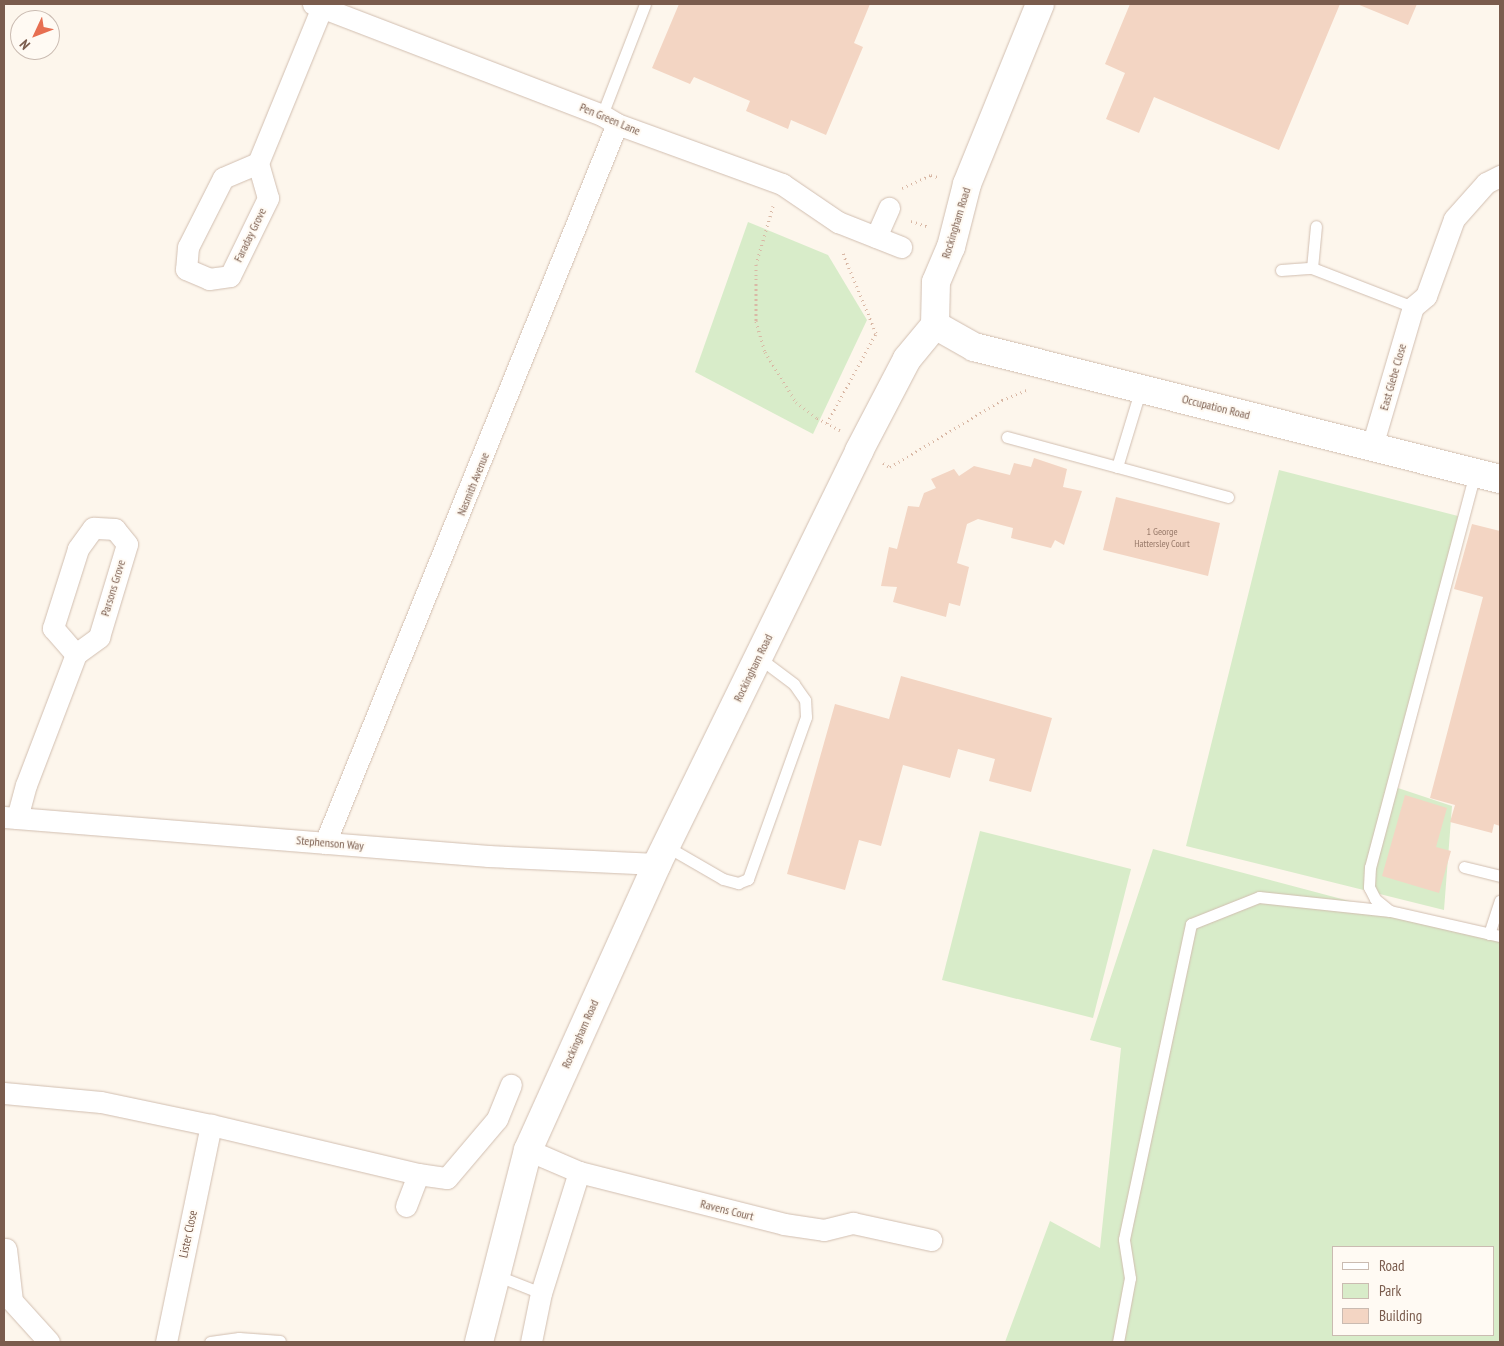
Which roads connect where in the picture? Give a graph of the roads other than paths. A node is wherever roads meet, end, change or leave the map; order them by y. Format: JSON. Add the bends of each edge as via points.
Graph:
{"nodes":[{"id":1,"x":645,"y":4,"type":"edge"},
{"id":2,"x":1040,"y":4,"type":"edge"},
{"id":3,"x":318,"y":6,"type":"edge"},
{"id":4,"x":609,"y":119,"type":"junction"},
{"id":5,"x":258,"y":163,"type":"junction"},
{"id":6,"x":1500,"y":176,"type":"edge"},
{"id":7,"x":888,"y":211,"type":"road end"},
{"id":8,"x":1316,"y":226,"type":"dead end"},
{"id":9,"x":876,"y":238,"type":"junction"},
{"id":10,"x":901,"y":248,"type":"dead end"},
{"id":11,"x":1312,"y":268,"type":"junction"},
{"id":12,"x":1281,"y":270,"type":"dead end"},
{"id":13,"x":1413,"y":307,"type":"junction"},
{"id":14,"x":936,"y":324,"type":"junction"},
{"id":15,"x":1141,"y":388,"type":"junction"},
{"id":16,"x":1008,"y":437,"type":"dead end"},
{"id":17,"x":1372,"y":446,"type":"junction"},
{"id":18,"x":1117,"y":467,"type":"junction"},
{"id":19,"x":1488,"y":476,"type":"edge"},
{"id":20,"x":1228,"y":497,"type":"dead end"},
{"id":21,"x":76,"y":654,"type":"junction"},
{"id":22,"x":758,"y":657,"type":"junction"},
{"id":23,"x":10,"y":817,"type":"edge"},
{"id":24,"x":325,"y":843,"type":"junction"},
{"id":25,"x":661,"y":855,"type":"junction"},
{"id":26,"x":1464,"y":867,"type":"dead end"},
{"id":27,"x":1500,"y":876,"type":"edge"},
{"id":28,"x":1500,"y":901,"type":"edge"},
{"id":29,"x":1390,"y":911,"type":"junction"},
{"id":30,"x":1495,"y":935,"type":"edge"},
{"id":31,"x":511,"y":1085,"type":"dead end"},
{"id":32,"x":4,"y":1093,"type":"edge"},
{"id":33,"x":211,"y":1126,"type":"junction"},
{"id":34,"x":528,"y":1150,"type":"junction"},
{"id":35,"x":579,"y":1172,"type":"junction"},
{"id":36,"x":418,"y":1174,"type":"junction"},
{"id":37,"x":406,"y":1206,"type":"dead end"},
{"id":38,"x":931,"y":1240,"type":"dead end"},
{"id":39,"x":6,"y":1249,"type":"dead end"},
{"id":40,"x":498,"y":1276,"type":"junction"},
{"id":41,"x":541,"y":1293,"type":"junction"},
{"id":42,"x":280,"y":1340,"type":"dead end"},
{"id":43,"x":49,"y":1342,"type":"edge"},
{"id":44,"x":166,"y":1342,"type":"edge"},
{"id":45,"x":210,"y":1342,"type":"edge"},
{"id":46,"x":479,"y":1342,"type":"edge"},
{"id":47,"x":531,"y":1342,"type":"edge"},
{"id":48,"x":1118,"y":1342,"type":"edge"}],
"edges":[{"from":1,"to":4,"type":"lane"},
{"from":2,"to":14,"type":"street","name":"Rockingham Road","via":[[968,184],[955,235],[936,282]]},
{"from":3,"to":4,"type":"street","name":"Pen Green Lane"},
{"from":3,"to":5,"type":"street"},
{"from":4,"to":9,"type":"street","name":"Pen Green Lane","via":[[782,184],[838,222]]},
{"from":4,"to":24,"type":"street","name":"Nasmith Avenue"},
{"from":5,"to":5,"type":"street","name":"Faraday Grove","via":[[223,178],[188,247],[186,269],[209,279],[230,276],[268,198]]},
{"from":6,"to":13,"type":"street","name":"East Glebe Close","via":[[1486,183],[1454,219],[1426,296]]},
{"from":7,"to":9,"type":"street"},
{"from":8,"to":11,"type":"lane"},
{"from":9,"to":10,"type":"street","name":"Pen Green Lane"},
{"from":11,"to":12,"type":"lane"},
{"from":11,"to":13,"type":"lane"},
{"from":13,"to":17,"type":"street","name":"East Glebe Close"},
{"from":14,"to":15,"type":"street","name":"Occupation Road","via":[[974,346]]},
{"from":14,"to":22,"type":"street","name":"Rockingham Road","via":[[907,359]]},
{"from":15,"to":17,"type":"street","name":"Occupation Road"},
{"from":15,"to":18,"type":"lane"},
{"from":16,"to":18,"type":"lane"},
{"from":17,"to":19,"type":"street","name":"Occupation Road"},
{"from":18,"to":20,"type":"lane"},
{"from":19,"to":29,"type":"lane","via":[[1370,867],[1369,887],[1375,898]]},
{"from":21,"to":21,"type":"street","name":"Parsons Grove","via":[[53,628],[78,550],[93,528],[115,529],[126,544],[99,637]]},
{"from":21,"to":23,"type":"street","via":[[26,785]]},
{"from":22,"to":25,"type":"street","name":"Rockingham Road"},
{"from":22,"to":25,"type":"lane","via":[[794,684],[804,700],[806,717],[748,878],[738,883]]},
{"from":23,"to":24,"type":"street","name":"Stephenson Way"},
{"from":24,"to":25,"type":"street","name":"Stephenson Way","via":[[488,856]]},
{"from":25,"to":34,"type":"street","name":"Rockingham Road"},
{"from":26,"to":27,"type":"lane"},
{"from":28,"to":30,"type":"lane"},
{"from":29,"to":30,"type":"lane"},
{"from":29,"to":48,"type":"lane","via":[[1259,897],[1192,924],[1124,1240],[1130,1278]]},
{"from":31,"to":36,"type":"street","via":[[496,1119],[447,1178]]},
{"from":32,"to":33,"type":"street","via":[[101,1102]]},
{"from":33,"to":36,"type":"street"},
{"from":33,"to":44,"type":"street","name":"Lister Close"},
{"from":34,"to":35,"type":"street","name":"Ravens Court"},
{"from":34,"to":40,"type":"street","name":"Rockingham Road"},
{"from":35,"to":38,"type":"street","name":"Ravens Court","via":[[806,1229],[824,1230],[853,1224]]},
{"from":35,"to":41,"type":"street"},
{"from":36,"to":37,"type":"street"},
{"from":39,"to":43,"type":"street","via":[[12,1301]]},
{"from":40,"to":41,"type":"lane"},
{"from":40,"to":46,"type":"street","name":"Rockingham Road"},
{"from":41,"to":47,"type":"street"},
{"from":42,"to":45,"type":"lane","via":[[239,1338]]}]}
